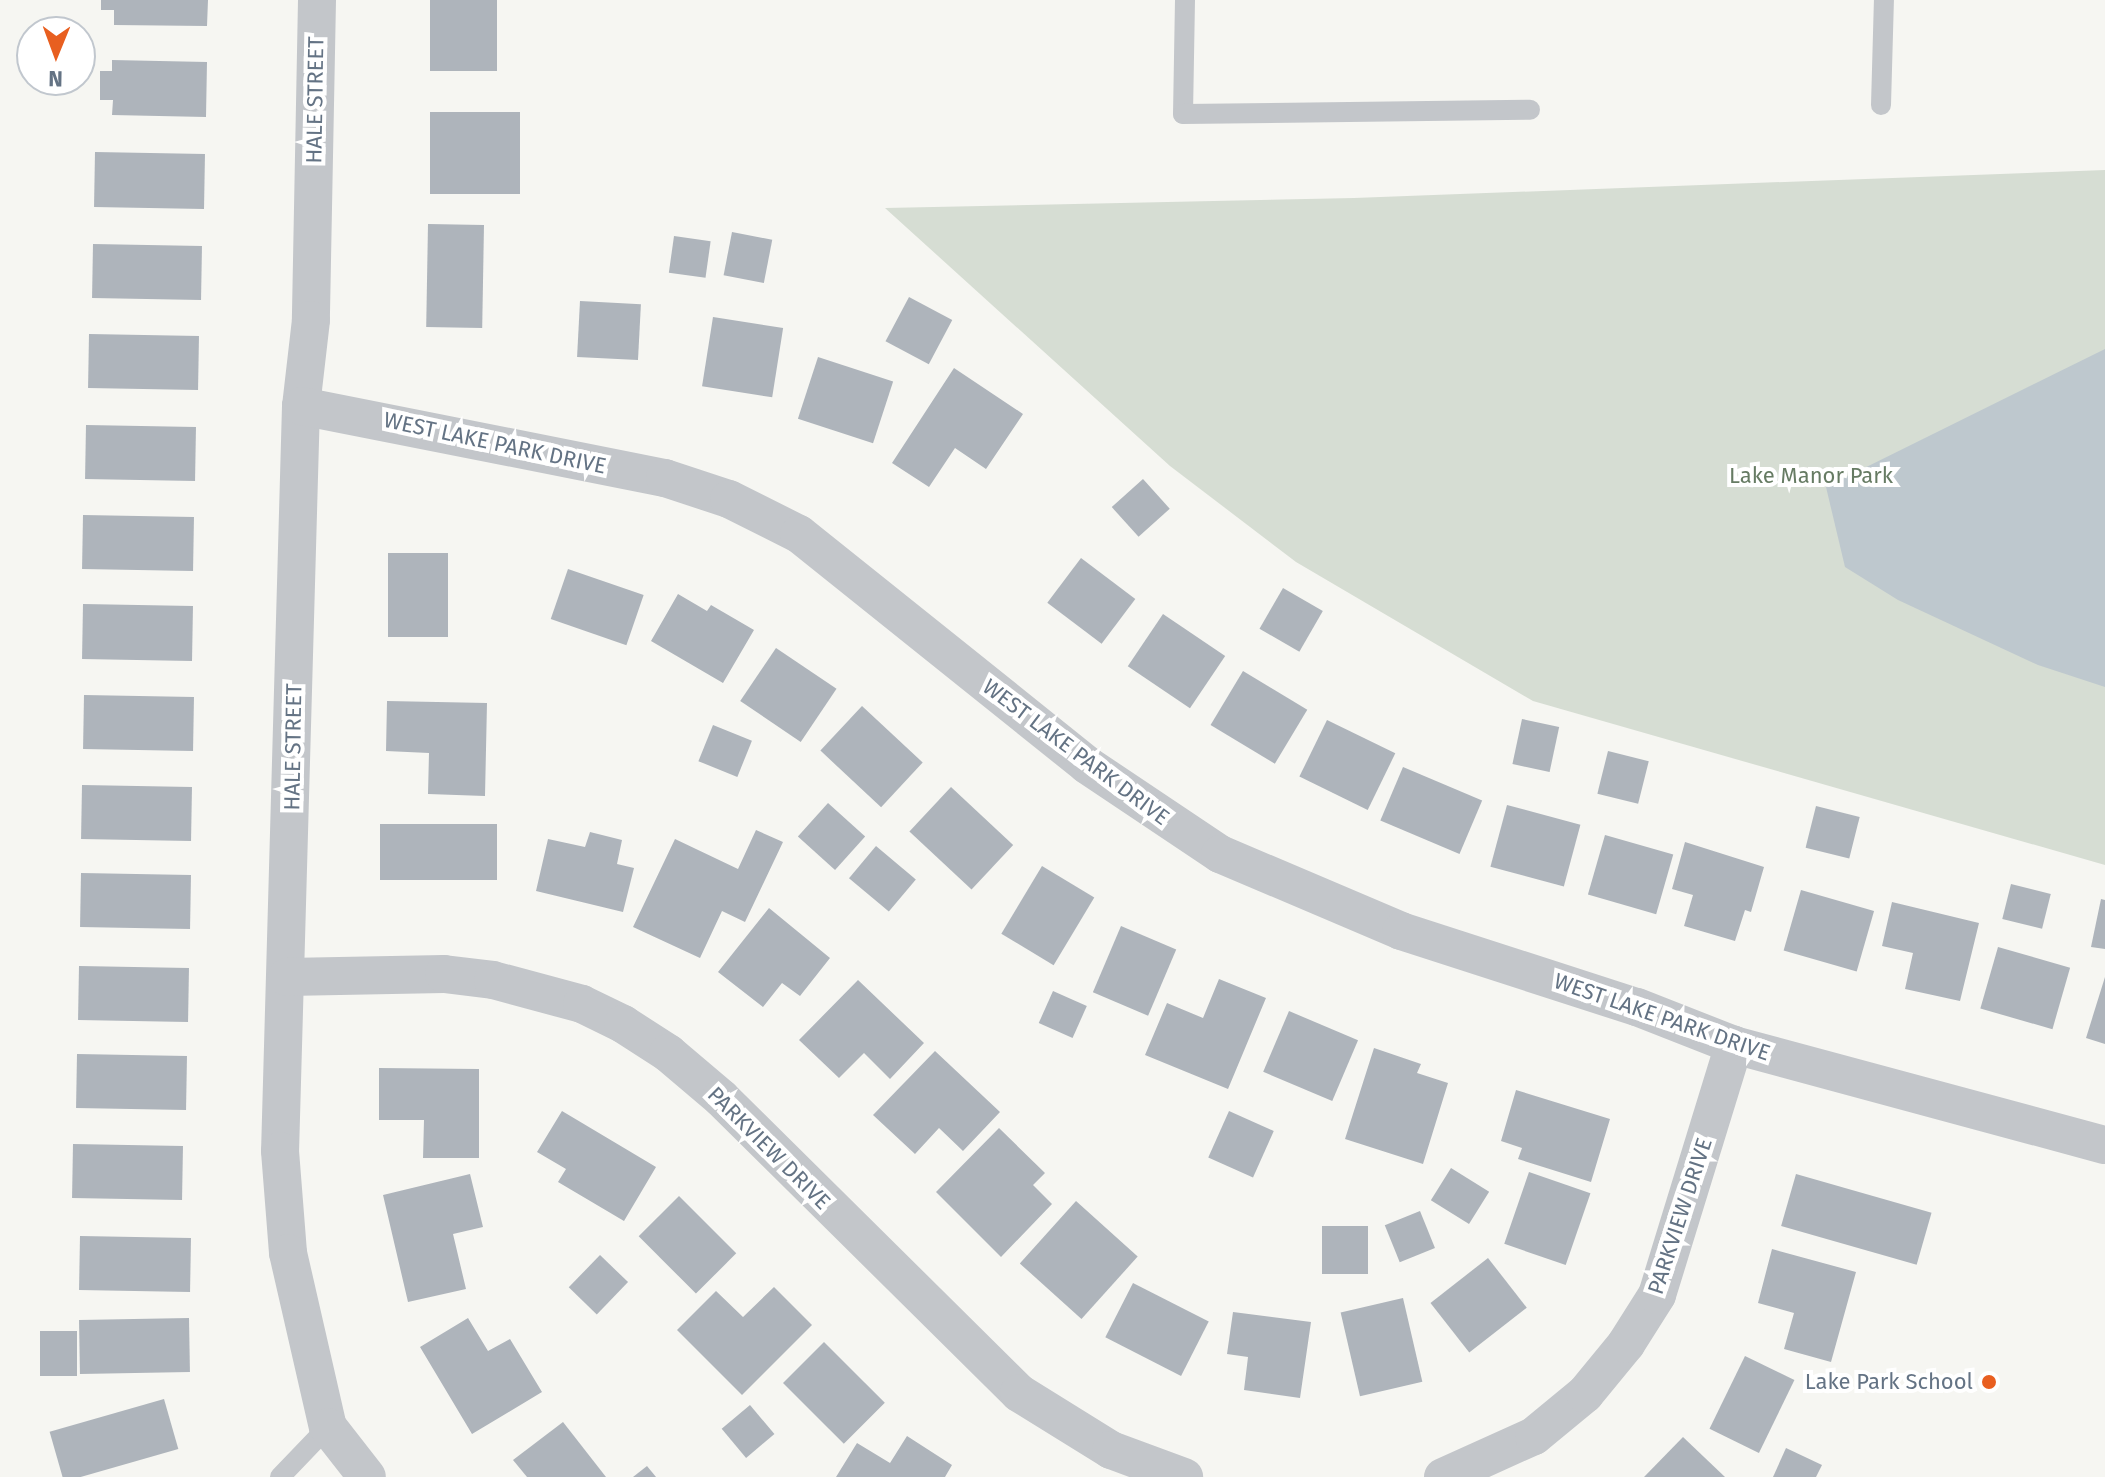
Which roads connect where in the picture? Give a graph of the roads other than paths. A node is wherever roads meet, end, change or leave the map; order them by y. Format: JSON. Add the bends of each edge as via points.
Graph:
{"nodes":[{"id":1,"x":317,"y":0,"type":"edge"},
{"id":2,"x":1185,"y":0,"type":"edge"},
{"id":3,"x":1884,"y":0,"type":"edge"},
{"id":4,"x":1881,"y":105,"type":"dead end"},
{"id":5,"x":1530,"y":110,"type":"dead end"},
{"id":6,"x":301,"y":406,"type":"junction"},
{"id":7,"x":287,"y":977,"type":"junction"},
{"id":8,"x":1734,"y":1045,"type":"junction"},
{"id":9,"x":2105,"y":1145,"type":"edge"},
{"id":10,"x":328,"y":1427,"type":"junction"},
{"id":11,"x":280,"y":1477,"type":"edge"},
{"id":12,"x":367,"y":1477,"type":"edge"},
{"id":13,"x":1184,"y":1477,"type":"edge"},
{"id":14,"x":1443,"y":1477,"type":"edge"}],
"edges":[{"from":1,"to":6,"type":"street","name":"HALE STREET","via":[[311,320]]},
{"from":2,"to":5,"type":"lane","via":[[1183,114]]},
{"from":3,"to":4,"type":"lane"},
{"from":6,"to":7,"type":"street","name":"HALE STREET"},
{"from":6,"to":8,"type":"street","name":"WEST LAKE PARK DRIVE","via":[[665,478],[729,499],[799,534],[1087,765],[1220,854],[1401,931],[1637,1007]]},
{"from":7,"to":10,"type":"street","name":"HALE STREET","via":[[280,1151],[288,1253]]},
{"from":7,"to":13,"type":"street","name":"PARKVIEW DRIVE","via":[[444,974],[493,980],[582,1004],[623,1024],[721,1098],[1019,1393],[1111,1450]]},
{"from":8,"to":9,"type":"street","name":"WEST LAKE PARK DRIVE"},
{"from":8,"to":14,"type":"street","name":"PARKVIEW DRIVE","via":[[1657,1295],[1626,1344],[1585,1394],[1534,1436]]},
{"from":10,"to":11,"type":"lane"},
{"from":10,"to":12,"type":"street","name":"HALE STREET"}]}
